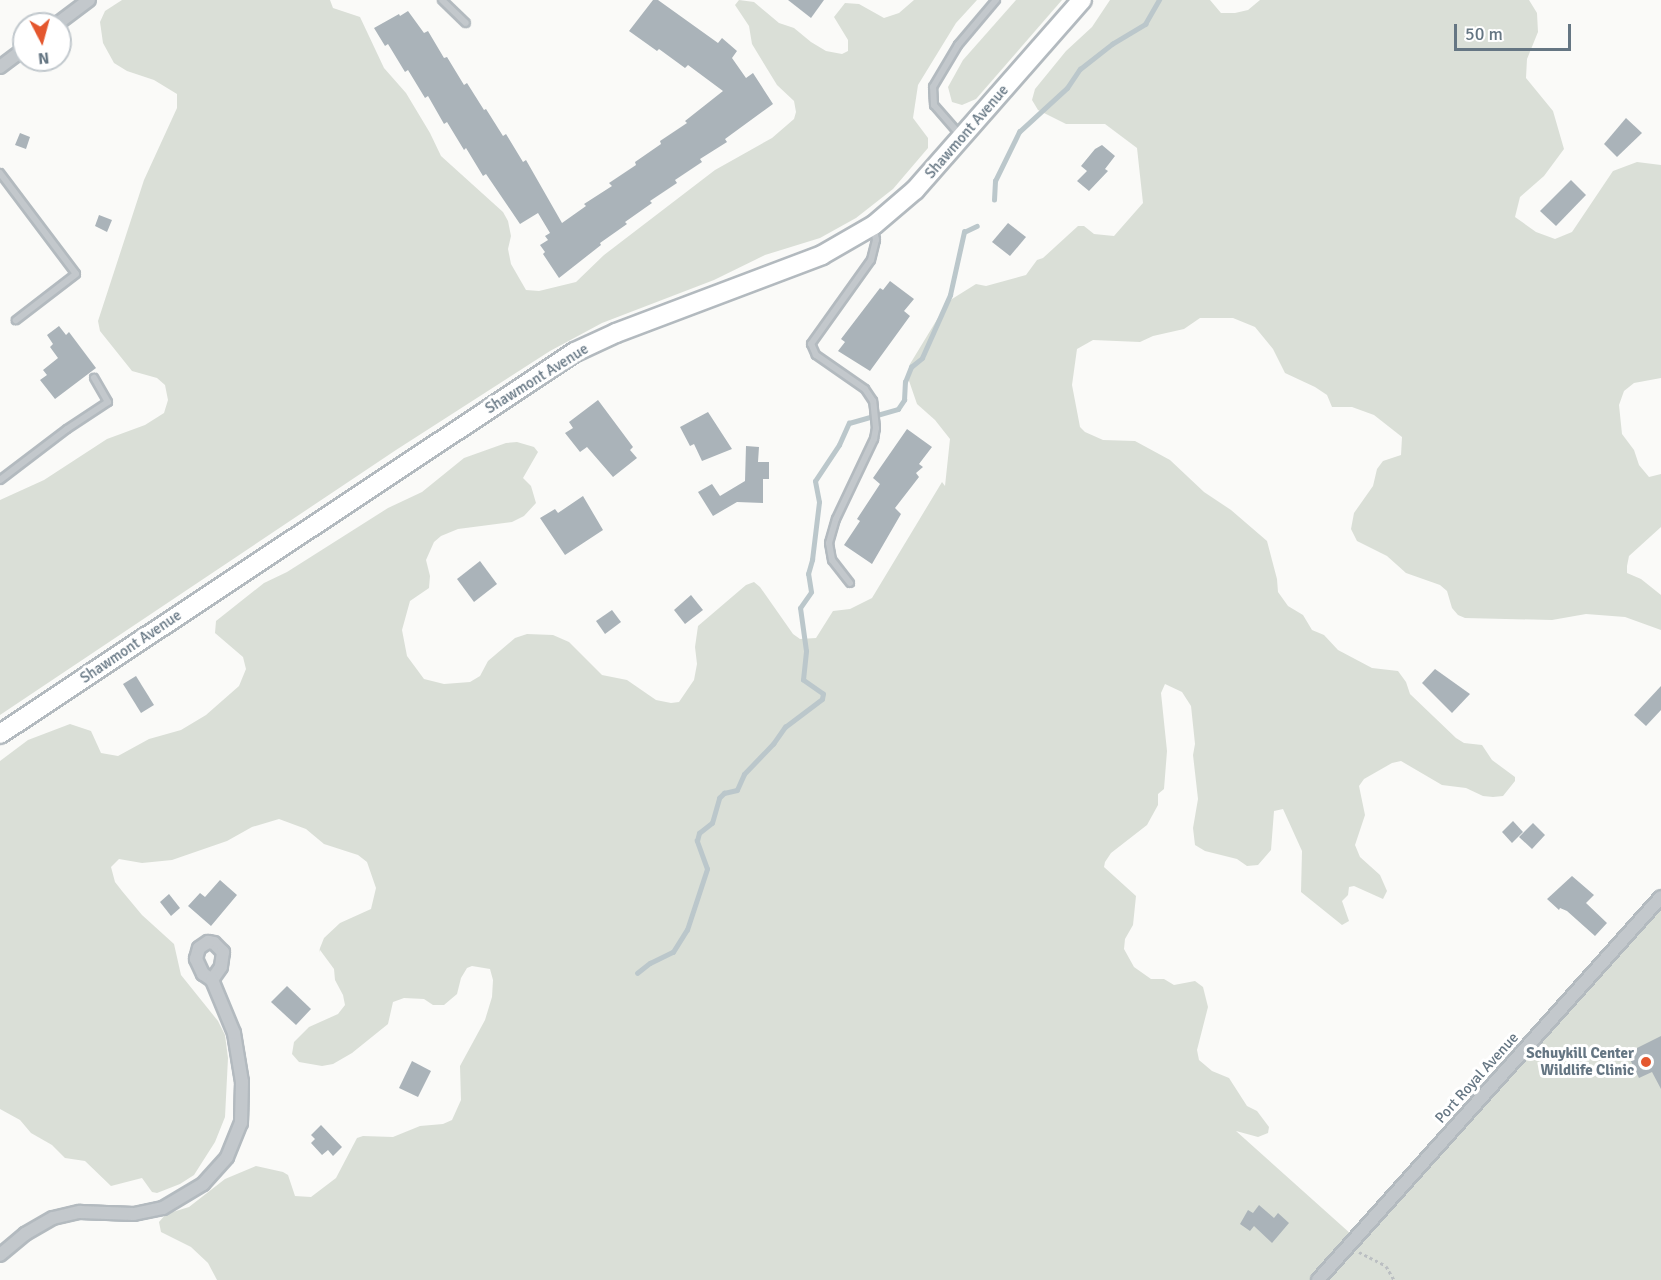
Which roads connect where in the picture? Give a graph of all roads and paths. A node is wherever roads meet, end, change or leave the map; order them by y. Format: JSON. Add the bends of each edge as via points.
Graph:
{"nodes":[{"id":1,"x":89,"y":0,"type":"edge"},
{"id":2,"x":442,"y":0,"type":"edge"},
{"id":3,"x":996,"y":0,"type":"edge"},
{"id":4,"x":1082,"y":0,"type":"edge"},
{"id":5,"x":72,"y":13,"type":"edge"},
{"id":6,"x":466,"y":23,"type":"dead end"},
{"id":7,"x":961,"y":137,"type":"junction"},
{"id":8,"x":0,"y":173,"type":"edge"},
{"id":9,"x":874,"y":225,"type":"junction"},
{"id":10,"x":16,"y":320,"type":"dead end"},
{"id":11,"x":94,"y":378,"type":"dead end"},
{"id":12,"x":0,"y":480,"type":"edge"},
{"id":13,"x":850,"y":583,"type":"dead end"},
{"id":14,"x":0,"y":734,"type":"edge"},
{"id":15,"x":1661,"y":897,"type":"edge"},
{"id":16,"x":212,"y":980,"type":"dead end"},
{"id":17,"x":1351,"y":1246,"type":"junction"},
{"id":18,"x":0,"y":1255,"type":"edge"},
{"id":19,"x":1318,"y":1280,"type":"edge"},
{"id":20,"x":1394,"y":1280,"type":"edge"}],
"edges":[{"from":1,"to":5,"type":"street"},
{"from":2,"to":6,"type":"lane"},
{"from":3,"to":7,"type":"lane","via":[[958,45],[933,87],[934,105]]},
{"from":4,"to":7,"type":"main road","name":"Shawmont Avenue"},
{"from":7,"to":9,"type":"main road","name":"Shawmont Avenue","via":[[915,190]]},
{"from":8,"to":10,"type":"lane","via":[[76,274]]},
{"from":9,"to":13,"type":"lane","via":[[872,260],[811,344],[816,355],[865,389],[873,401],[876,428],[870,449],[831,534],[832,560]]},
{"from":9,"to":14,"type":"main road","name":"Shawmont Avenue","via":[[822,255],[575,352]]},
{"from":11,"to":12,"type":"lane","via":[[108,402]]},
{"from":15,"to":17,"type":"street","name":"Port Royal Avenue","via":[[1448,1132]]},
{"from":16,"to":18,"type":"street","via":[[234,1033],[242,1082],[241,1123],[227,1157],[203,1184],[163,1208],[134,1214],[80,1212],[59,1216],[25,1234]]},
{"from":17,"to":19,"type":"street","name":"Port Royal Avenue"},
{"from":17,"to":20,"type":"path","via":[[1386,1266]]}]}
